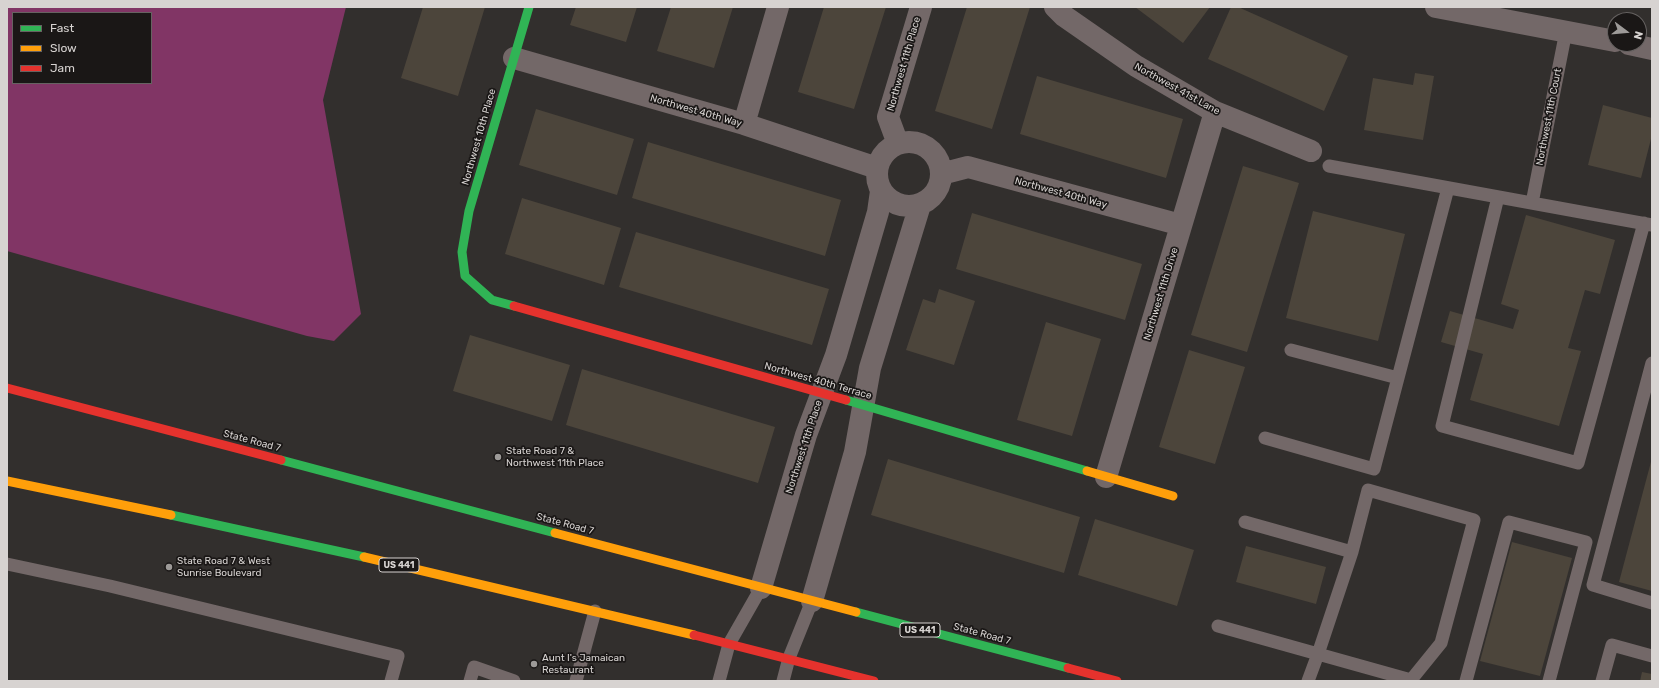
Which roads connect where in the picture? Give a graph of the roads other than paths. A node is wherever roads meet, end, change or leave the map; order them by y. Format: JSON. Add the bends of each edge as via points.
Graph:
{"nodes":[{"id":1,"x":529,"y":7,"type":"edge"},
{"id":2,"x":778,"y":7,"type":"edge"},
{"id":3,"x":921,"y":7,"type":"edge"},
{"id":4,"x":1055,"y":7,"type":"edge"},
{"id":5,"x":1436,"y":7,"type":"edge"},
{"id":6,"x":1483,"y":11,"type":"edge"},
{"id":7,"x":1566,"y":31,"type":"junction"},
{"id":8,"x":1607,"y":39,"type":"edge"},
{"id":9,"x":514,"y":58,"type":"junction"},
{"id":10,"x":1215,"y":112,"type":"junction"},
{"id":11,"x":744,"y":124,"type":"junction"},
{"id":12,"x":898,"y":144,"type":"junction"},
{"id":13,"x":1311,"y":151,"type":"dead end"},
{"id":14,"x":1329,"y":166,"type":"dead end"},
{"id":15,"x":877,"y":168,"type":"junction"},
{"id":16,"x":941,"y":174,"type":"junction"},
{"id":17,"x":1448,"y":188,"type":"junction"},
{"id":18,"x":881,"y":191,"type":"junction"},
{"id":19,"x":1498,"y":197,"type":"junction"},
{"id":20,"x":1532,"y":203,"type":"junction"},
{"id":21,"x":920,"y":204,"type":"junction"},
{"id":22,"x":1648,"y":224,"type":"edge"},
{"id":23,"x":1181,"y":225,"type":"junction"},
{"id":24,"x":465,"y":276,"type":"joint"},
{"id":25,"x":1290,"y":350,"type":"dead end"},
{"id":26,"x":1652,"y":363,"type":"edge"},
{"id":27,"x":1398,"y":378,"type":"junction"},
{"id":28,"x":7,"y":388,"type":"edge"},
{"id":29,"x":822,"y":393,"type":"junction"},
{"id":30,"x":863,"y":406,"type":"junction"},
{"id":31,"x":1265,"y":438,"type":"dead end"},
{"id":32,"x":1374,"y":469,"type":"junction"},
{"id":33,"x":1106,"y":477,"type":"junction"},
{"id":34,"x":7,"y":481,"type":"edge"},
{"id":35,"x":1368,"y":490,"type":"junction"},
{"id":36,"x":1172,"y":496,"type":"dead end"},
{"id":37,"x":1245,"y":522,"type":"dead end"},
{"id":38,"x":1352,"y":552,"type":"junction"},
{"id":39,"x":7,"y":564,"type":"edge"},
{"id":40,"x":761,"y":588,"type":"junction"},
{"id":41,"x":812,"y":601,"type":"junction"},
{"id":42,"x":1652,"y":602,"type":"edge"},
{"id":43,"x":595,"y":610,"type":"junction"},
{"id":44,"x":1218,"y":626,"type":"dead end"},
{"id":45,"x":730,"y":644,"type":"junction"},
{"id":46,"x":1318,"y":654,"type":"junction"},
{"id":47,"x":1652,"y":656,"type":"edge"},
{"id":48,"x":789,"y":658,"type":"junction"},
{"id":49,"x":391,"y":681,"type":"edge"},
{"id":50,"x":470,"y":681,"type":"edge"},
{"id":51,"x":514,"y":681,"type":"edge"},
{"id":52,"x":576,"y":681,"type":"edge"},
{"id":53,"x":719,"y":681,"type":"edge"},
{"id":54,"x":783,"y":681,"type":"edge"},
{"id":55,"x":874,"y":681,"type":"edge"},
{"id":56,"x":1117,"y":681,"type":"edge"},
{"id":57,"x":1308,"y":681,"type":"edge"},
{"id":58,"x":1466,"y":681,"type":"edge"},
{"id":59,"x":1549,"y":681,"type":"edge"},
{"id":60,"x":1602,"y":681,"type":"edge"}],
"edges":[{"from":1,"to":9,"type":"main road","name":"Northwest 10th Place"},
{"from":2,"to":11,"type":"street"},
{"from":3,"to":12,"type":"street","name":"Northwest 11th Place","via":[[888,117]]},
{"from":4,"to":10,"type":"street","name":"Northwest 41st Lane","via":[[1136,66]]},
{"from":5,"to":6,"type":"street"},
{"from":6,"to":7,"type":"street"},
{"from":7,"to":8,"type":"street"},
{"from":7,"to":20,"type":"lane","name":"Northwest 11th Court"},
{"from":9,"to":11,"type":"street","name":"Northwest 40th Way"},
{"from":9,"to":24,"type":"main road","name":"Northwest 10th Place","via":[[469,211],[462,252]]},
{"from":10,"to":13,"type":"street","name":"Northwest 41st Lane"},
{"from":10,"to":23,"type":"street","name":"Northwest 11th Drive"},
{"from":11,"to":15,"type":"street","name":"Northwest 40th Way"},
{"from":12,"to":15,"type":"street","via":[[888,149],[881,157]]},
{"from":12,"to":16,"type":"street","via":[[908,141],[928,147],[937,159]]},
{"from":14,"to":17,"type":"lane"},
{"from":15,"to":18,"type":"street"},
{"from":16,"to":21,"type":"street","via":[[936,193]]},
{"from":16,"to":23,"type":"street","name":"Northwest 40th Way","via":[[968,167]]},
{"from":17,"to":19,"type":"lane"},
{"from":17,"to":27,"type":"lane"},
{"from":18,"to":21,"type":"street","via":[[888,199],[898,204]]},
{"from":18,"to":29,"type":"street","name":"Northwest 11th Place","via":[[878,212],[836,355]]},
{"from":19,"to":20,"type":"lane"},
{"from":19,"to":22,"type":"lane","via":[[1442,426],[1578,463]]},
{"from":20,"to":22,"type":"lane"},
{"from":21,"to":30,"type":"street","via":[[870,368]]},
{"from":23,"to":33,"type":"street","name":"Northwest 11th Drive"},
{"from":24,"to":29,"type":"main road","name":"Northwest 40th Terrace","via":[[492,300]]},
{"from":25,"to":27,"type":"lane"},
{"from":26,"to":42,"type":"lane","via":[[1593,585]]},
{"from":27,"to":32,"type":"lane"},
{"from":28,"to":40,"type":"main road","name":"State Road 7","number":"US 441"},
{"from":29,"to":30,"type":"main road","name":"Northwest 40th Terrace"},
{"from":29,"to":40,"type":"street","name":"Northwest 11th Place","via":[[806,435]]},
{"from":30,"to":33,"type":"main road","name":"Northwest 40th Terrace"},
{"from":30,"to":41,"type":"street","via":[[855,452]]},
{"from":31,"to":32,"type":"lane"},
{"from":32,"to":35,"type":"lane"},
{"from":33,"to":36,"type":"main road","name":"Northwest 40th Terrace"},
{"from":34,"to":43,"type":"main road","number":"US 441","via":[[235,528]]},
{"from":35,"to":38,"type":"lane"},
{"from":35,"to":46,"type":"lane","via":[[1474,520],[1441,643],[1411,680]]},
{"from":37,"to":38,"type":"lane"},
{"from":38,"to":46,"type":"lane"},
{"from":39,"to":49,"type":"lane","via":[[110,586],[398,656]]},
{"from":40,"to":41,"type":"main road","name":"State Road 7","number":"US 441"},
{"from":40,"to":45,"type":"lane"},
{"from":41,"to":48,"type":"lane"},
{"from":41,"to":56,"type":"main road","name":"State Road 7","number":"US 441"},
{"from":43,"to":45,"type":"main road","number":"US 441"},
{"from":43,"to":52,"type":"lane"},
{"from":44,"to":46,"type":"lane"},
{"from":45,"to":48,"type":"main road","number":"US 441"},
{"from":45,"to":53,"type":"lane"},
{"from":46,"to":57,"type":"lane"},
{"from":47,"to":60,"type":"lane","via":[[1612,645]]},
{"from":48,"to":54,"type":"lane"},
{"from":48,"to":55,"type":"main road","number":"US 441"},
{"from":50,"to":51,"type":"lane","via":[[474,667]]},
{"from":58,"to":59,"type":"lane","via":[[1509,522],[1586,542]]}]}
